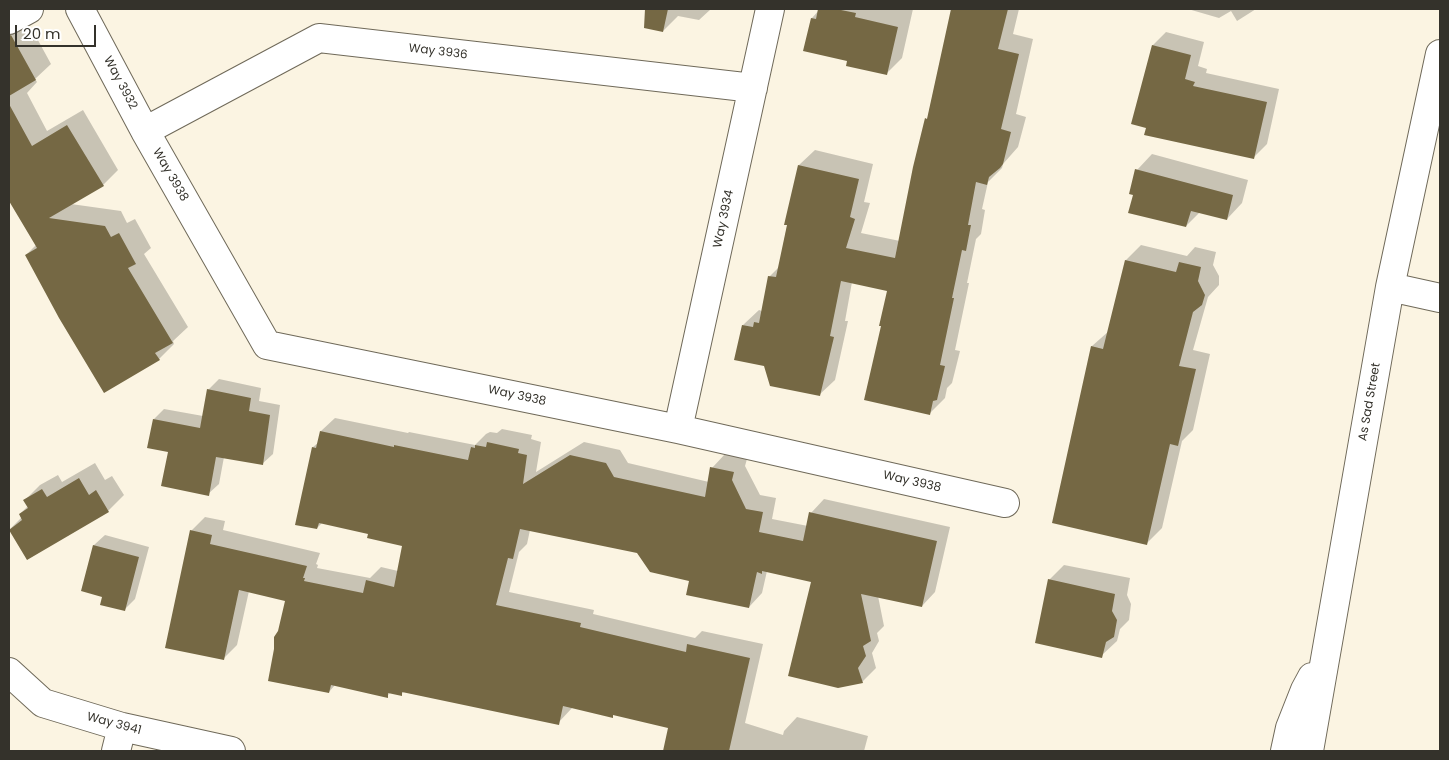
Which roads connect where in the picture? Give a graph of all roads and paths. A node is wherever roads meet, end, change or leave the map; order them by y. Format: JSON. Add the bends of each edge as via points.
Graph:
{"nodes":[{"id":1,"x":29,"y":9,"type":"edge"},
{"id":2,"x":80,"y":9,"type":"edge"},
{"id":3,"x":770,"y":9,"type":"edge"},
{"id":4,"x":9,"y":20,"type":"edge"},
{"id":5,"x":1440,"y":54,"type":"edge"},
{"id":6,"x":753,"y":88,"type":"junction"},
{"id":7,"x":145,"y":131,"type":"junction"},
{"id":8,"x":1390,"y":287,"type":"junction"},
{"id":9,"x":1440,"y":298,"type":"edge"},
{"id":10,"x":678,"y":429,"type":"junction"},
{"id":11,"x":1005,"y":503,"type":"dead end"},
{"id":12,"x":1326,"y":654,"type":"junction"},
{"id":13,"x":9,"y":672,"type":"edge"},
{"id":14,"x":119,"y":739,"type":"edge"},
{"id":15,"x":231,"y":751,"type":"edge"},
{"id":16,"x":1285,"y":751,"type":"edge"},
{"id":17,"x":1309,"y":751,"type":"edge"}],
"edges":[{"from":1,"to":4,"type":"street"},
{"from":2,"to":7,"type":"street","name":"Way 3932"},
{"from":3,"to":6,"type":"street","name":"Way 3934"},
{"from":5,"to":8,"type":"street","name":"As Sad Street"},
{"from":6,"to":7,"type":"street","name":"Way 3936","via":[[319,38]]},
{"from":6,"to":10,"type":"street","name":"Way 3934"},
{"from":7,"to":10,"type":"street","name":"Way 3938","via":[[267,345]]},
{"from":8,"to":9,"type":"street"},
{"from":8,"to":12,"type":"street","name":"As Sad Street"},
{"from":10,"to":11,"type":"street","name":"Way 3938"},
{"from":12,"to":16,"type":"street","via":[[1305,690]]},
{"from":12,"to":17,"type":"street","name":"As Sad Street"},
{"from":13,"to":14,"type":"street","name":"Way 3941","via":[[43,703]]},
{"from":14,"to":15,"type":"street","name":"Way 3941"}]}
